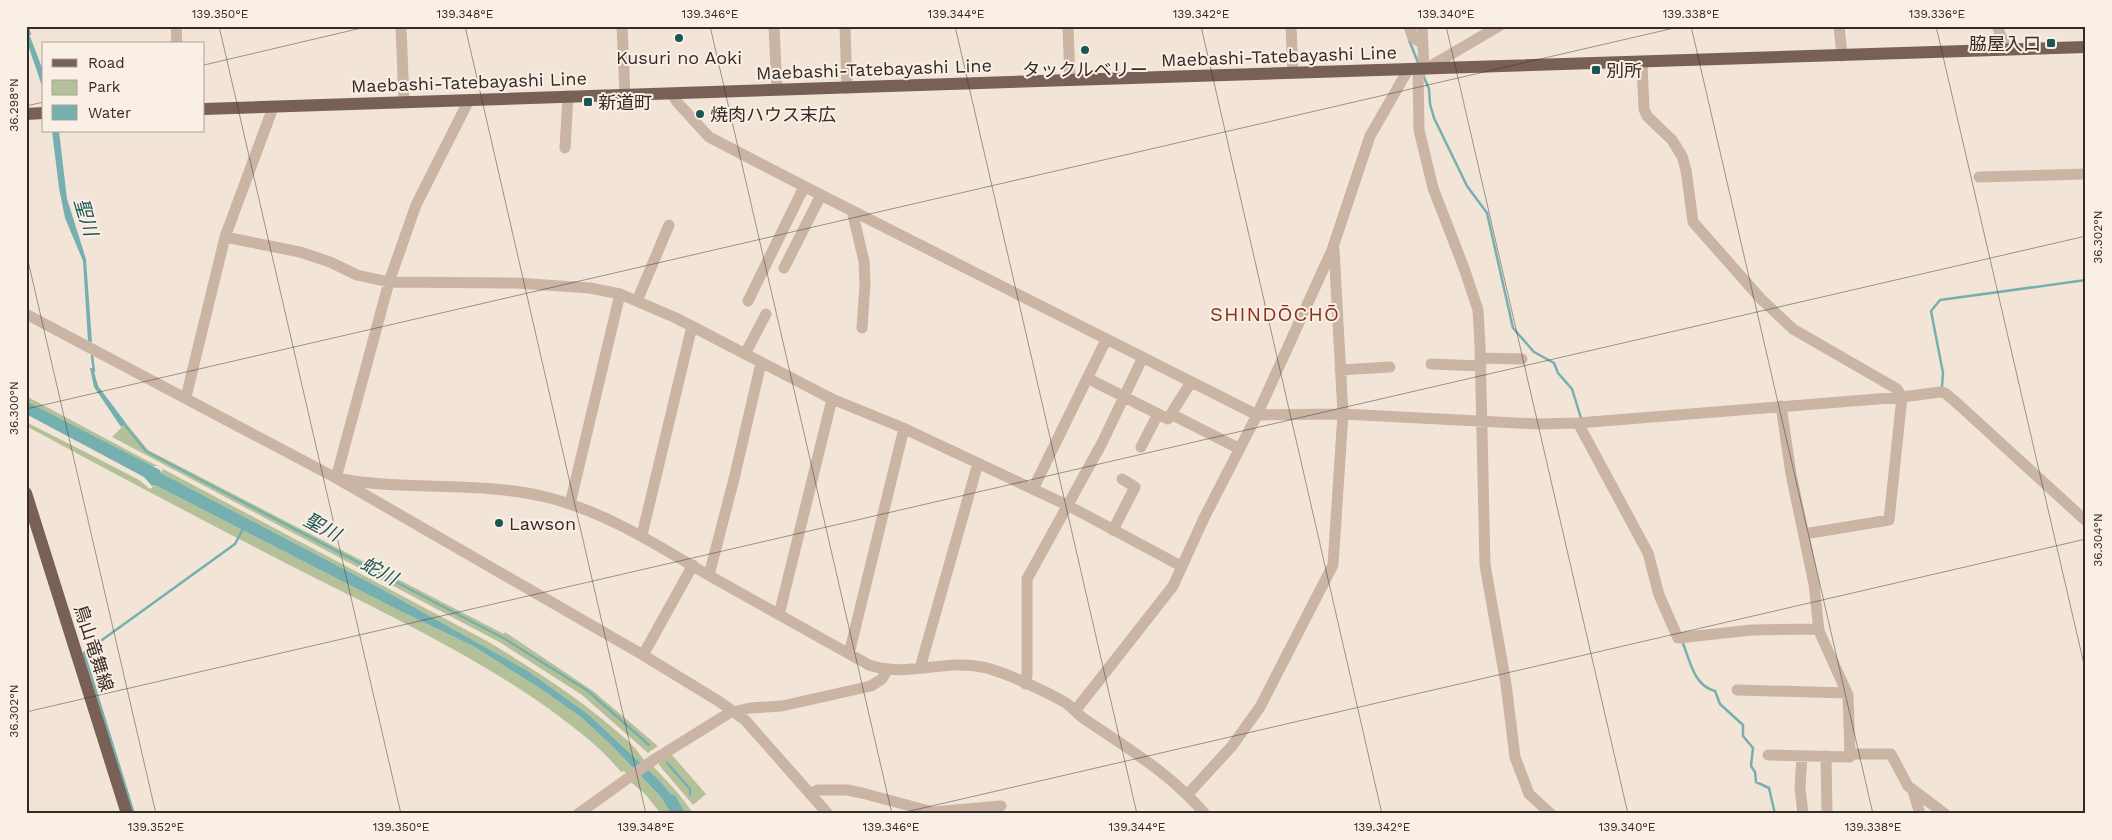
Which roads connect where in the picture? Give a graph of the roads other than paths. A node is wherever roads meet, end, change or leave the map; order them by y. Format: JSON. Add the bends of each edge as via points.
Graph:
{"nodes":[{"id":1,"x":176,"y":26,"type":"edge"},
{"id":2,"x":401,"y":26,"type":"edge"},
{"id":3,"x":622,"y":26,"type":"edge"},
{"id":4,"x":774,"y":26,"type":"edge"},
{"id":5,"x":845,"y":26,"type":"edge"},
{"id":6,"x":1068,"y":26,"type":"edge"},
{"id":7,"x":1291,"y":26,"type":"edge"},
{"id":8,"x":1408,"y":26,"type":"edge"},
{"id":9,"x":1422,"y":26,"type":"edge"},
{"id":10,"x":1499,"y":26,"type":"edge"},
{"id":11,"x":1839,"y":26,"type":"edge"},
{"id":12,"x":1997,"y":26,"type":"edge"},
{"id":13,"x":177,"y":42,"type":"edge"},
{"id":14,"x":1422,"y":43,"type":"junction"},
{"id":15,"x":2086,"y":47,"type":"edge"},
{"id":16,"x":2007,"y":50,"type":"junction"},
{"id":17,"x":1842,"y":56,"type":"junction"},
{"id":18,"x":1642,"y":64,"type":"junction"},
{"id":19,"x":1417,"y":70,"type":"junction"},
{"id":20,"x":1293,"y":73,"type":"junction"},
{"id":21,"x":1070,"y":80,"type":"junction"},
{"id":22,"x":847,"y":88,"type":"junction"},
{"id":23,"x":776,"y":90,"type":"junction"},
{"id":24,"x":672,"y":93,"type":"junction"},
{"id":25,"x":625,"y":95,"type":"junction"},
{"id":26,"x":568,"y":96,"type":"junction"},
{"id":27,"x":469,"y":100,"type":"junction"},
{"id":28,"x":404,"y":102,"type":"junction"},
{"id":29,"x":272,"y":106,"type":"junction"},
{"id":30,"x":205,"y":109,"type":"edge"},
{"id":31,"x":42,"y":113,"type":"edge"},
{"id":32,"x":26,"y":114,"type":"edge"},
{"id":33,"x":565,"y":148,"type":"dead end"},
{"id":34,"x":2086,"y":174,"type":"edge"},
{"id":35,"x":1979,"y":178,"type":"dead end"},
{"id":36,"x":804,"y":186,"type":"junction"},
{"id":37,"x":821,"y":195,"type":"junction"},
{"id":38,"x":852,"y":211,"type":"junction"},
{"id":39,"x":668,"y":225,"type":"dead end"},
{"id":40,"x":225,"y":237,"type":"junction"},
{"id":41,"x":1334,"y":245,"type":"junction"},
{"id":42,"x":784,"y":268,"type":"dead end"},
{"id":43,"x":388,"y":282,"type":"junction"},
{"id":44,"x":620,"y":294,"type":"junction"},
{"id":45,"x":637,"y":301,"type":"junction"},
{"id":46,"x":748,"y":301,"type":"dead end"},
{"id":47,"x":26,"y":314,"type":"edge"},
{"id":48,"x":766,"y":314,"type":"dead end"},
{"id":49,"x":692,"y":326,"type":"junction"},
{"id":50,"x":862,"y":328,"type":"dead end"},
{"id":51,"x":1106,"y":340,"type":"junction"},
{"id":52,"x":745,"y":354,"type":"junction"},
{"id":53,"x":1142,"y":358,"type":"junction"},
{"id":54,"x":1522,"y":359,"type":"dead end"},
{"id":55,"x":1481,"y":362,"type":"junction"},
{"id":56,"x":761,"y":363,"type":"junction"},
{"id":57,"x":1431,"y":364,"type":"dead end"},
{"id":58,"x":1390,"y":367,"type":"dead end"},
{"id":59,"x":1340,"y":370,"type":"junction"},
{"id":60,"x":1087,"y":378,"type":"junction"},
{"id":61,"x":1191,"y":382,"type":"junction"},
{"id":62,"x":1902,"y":397,"type":"junction"},
{"id":63,"x":186,"y":398,"type":"junction"},
{"id":64,"x":1125,"y":398,"type":"junction"},
{"id":65,"x":832,"y":399,"type":"junction"},
{"id":66,"x":1782,"y":406,"type":"junction"},
{"id":67,"x":1158,"y":414,"type":"junction"},
{"id":68,"x":1171,"y":414,"type":"junction"},
{"id":69,"x":1343,"y":414,"type":"junction"},
{"id":70,"x":1257,"y":415,"type":"junction"},
{"id":71,"x":1481,"y":420,"type":"junction"},
{"id":72,"x":1578,"y":423,"type":"junction"},
{"id":73,"x":904,"y":428,"type":"junction"},
{"id":74,"x":1141,"y":447,"type":"dead end"},
{"id":75,"x":1238,"y":448,"type":"junction"},
{"id":76,"x":978,"y":463,"type":"junction"},
{"id":77,"x":336,"y":478,"type":"junction"},
{"id":78,"x":1122,"y":480,"type":"dead end"},
{"id":79,"x":1033,"y":489,"type":"junction"},
{"id":80,"x":26,"y":493,"type":"edge"},
{"id":81,"x":570,"y":504,"type":"junction"},
{"id":82,"x":1069,"y":506,"type":"junction"},
{"id":83,"x":2086,"y":522,"type":"edge"},
{"id":84,"x":1114,"y":530,"type":"junction"},
{"id":85,"x":1804,"y":534,"type":"junction"},
{"id":86,"x":642,"y":535,"type":"junction"},
{"id":87,"x":693,"y":565,"type":"junction"},
{"id":88,"x":1181,"y":566,"type":"junction"},
{"id":89,"x":709,"y":575,"type":"junction"},
{"id":90,"x":779,"y":615,"type":"junction"},
{"id":91,"x":1819,"y":629,"type":"junction"},
{"id":92,"x":849,"y":654,"type":"junction"},
{"id":93,"x":643,"y":655,"type":"junction"},
{"id":94,"x":920,"y":668,"type":"junction"},
{"id":95,"x":887,"y":670,"type":"junction"},
{"id":96,"x":1025,"y":684,"type":"junction"},
{"id":97,"x":1737,"y":690,"type":"dead end"},
{"id":98,"x":1847,"y":692,"type":"junction"},
{"id":99,"x":733,"y":711,"type":"junction"},
{"id":100,"x":1075,"y":711,"type":"junction"},
{"id":101,"x":1850,"y":754,"type":"junction"},
{"id":102,"x":1768,"y":755,"type":"dead end"},
{"id":103,"x":1802,"y":756,"type":"junction"},
{"id":104,"x":1826,"y":756,"type":"junction"},
{"id":105,"x":1913,"y":791,"type":"junction"},
{"id":106,"x":810,"y":794,"type":"junction"},
{"id":107,"x":1188,"y":794,"type":"junction"},
{"id":108,"x":1001,"y":806,"type":"dead end"},
{"id":109,"x":986,"y":810,"type":"edge"},
{"id":110,"x":128,"y":814,"type":"edge"},
{"id":111,"x":578,"y":814,"type":"edge"},
{"id":112,"x":828,"y":814,"type":"edge"},
{"id":113,"x":1205,"y":814,"type":"edge"},
{"id":114,"x":1551,"y":814,"type":"edge"},
{"id":115,"x":1802,"y":814,"type":"edge"},
{"id":116,"x":1827,"y":814,"type":"edge"},
{"id":117,"x":1920,"y":814,"type":"edge"},
{"id":118,"x":1945,"y":814,"type":"edge"}],
"edges":[{"from":1,"to":13,"type":"street"},
{"from":2,"to":28,"type":"street"},
{"from":3,"to":25,"type":"street"},
{"from":4,"to":23,"type":"street"},
{"from":5,"to":22,"type":"street"},
{"from":6,"to":21,"type":"street"},
{"from":7,"to":20,"type":"street"},
{"from":8,"to":14,"type":"street","via":[[1413,38]]},
{"from":9,"to":14,"type":"street"},
{"from":10,"to":19,"type":"street"},
{"from":11,"to":17,"type":"street"},
{"from":12,"to":16,"type":"street"},
{"from":14,"to":19,"type":"street"},
{"from":15,"to":16,"type":"main road","name":"Maebashi-Tatebayashi Line"},
{"from":16,"to":17,"type":"main road","name":"Maebashi-Tatebayashi Line"},
{"from":17,"to":18,"type":"main road","name":"Maebashi-Tatebayashi Line"},
{"from":18,"to":19,"type":"main road","name":"Maebashi-Tatebayashi Line"},
{"from":18,"to":62,"type":"street","via":[[1644,109],[1682,156],[1693,222],[1761,300],[1793,329],[1897,389]]},
{"from":19,"to":20,"type":"main road","name":"Maebashi-Tatebayashi Line"},
{"from":19,"to":41,"type":"street","via":[[1370,136]]},
{"from":19,"to":55,"type":"street","via":[[1420,130],[1433,188],[1478,310]]},
{"from":20,"to":21,"type":"main road","name":"Maebashi-Tatebayashi Line"},
{"from":21,"to":22,"type":"main road","name":"Maebashi-Tatebayashi Line"},
{"from":22,"to":23,"type":"main road","name":"Maebashi-Tatebayashi Line"},
{"from":23,"to":24,"type":"main road","name":"Maebashi-Tatebayashi Line"},
{"from":24,"to":25,"type":"main road","name":"Maebashi-Tatebayashi Line"},
{"from":24,"to":36,"type":"street","via":[[708,137]]},
{"from":25,"to":26,"type":"main road","name":"Maebashi-Tatebayashi Line"},
{"from":26,"to":27,"type":"main road","name":"Maebashi-Tatebayashi Line"},
{"from":26,"to":33,"type":"street"},
{"from":27,"to":28,"type":"main road","name":"Maebashi-Tatebayashi Line"},
{"from":27,"to":43,"type":"street","via":[[416,205]]},
{"from":28,"to":29,"type":"main road","name":"Maebashi-Tatebayashi Line"},
{"from":29,"to":30,"type":"main road","name":"Maebashi-Tatebayashi Line"},
{"from":29,"to":40,"type":"street"},
{"from":31,"to":32,"type":"main road"},
{"from":34,"to":35,"type":"street"},
{"from":36,"to":37,"type":"street"},
{"from":36,"to":46,"type":"street"},
{"from":37,"to":38,"type":"street"},
{"from":37,"to":42,"type":"street"},
{"from":38,"to":50,"type":"street","via":[[864,261]]},
{"from":38,"to":51,"type":"street"},
{"from":39,"to":45,"type":"street"},
{"from":40,"to":43,"type":"street","via":[[300,252],[357,275]]},
{"from":40,"to":63,"type":"street"},
{"from":41,"to":59,"type":"street"},
{"from":41,"to":70,"type":"street"},
{"from":43,"to":44,"type":"street","via":[[516,283],[590,288]]},
{"from":43,"to":77,"type":"street"},
{"from":44,"to":45,"type":"street"},
{"from":44,"to":81,"type":"street"},
{"from":45,"to":49,"type":"street"},
{"from":47,"to":63,"type":"street"},
{"from":48,"to":52,"type":"street"},
{"from":49,"to":52,"type":"street"},
{"from":49,"to":86,"type":"street"},
{"from":51,"to":53,"type":"street"},
{"from":51,"to":60,"type":"street"},
{"from":52,"to":56,"type":"street"},
{"from":53,"to":61,"type":"street"},
{"from":53,"to":64,"type":"street"},
{"from":54,"to":55,"type":"street"},
{"from":55,"to":57,"type":"street"},
{"from":55,"to":71,"type":"street"},
{"from":56,"to":65,"type":"street"},
{"from":56,"to":89,"type":"street"},
{"from":58,"to":59,"type":"street"},
{"from":59,"to":69,"type":"street"},
{"from":60,"to":64,"type":"street"},
{"from":60,"to":79,"type":"street"},
{"from":61,"to":68,"type":"street"},
{"from":61,"to":70,"type":"street"},
{"from":62,"to":66,"type":"street"},
{"from":62,"to":83,"type":"street","via":[[1945,393]]},
{"from":62,"to":85,"type":"street","via":[[1889,520]]},
{"from":63,"to":77,"type":"street"},
{"from":64,"to":67,"type":"street"},
{"from":64,"to":82,"type":"street"},
{"from":65,"to":73,"type":"street"},
{"from":65,"to":90,"type":"street"},
{"from":66,"to":72,"type":"street"},
{"from":66,"to":85,"type":"street","via":[[1791,474]]},
{"from":67,"to":68,"type":"street","via":[[1168,419]]},
{"from":67,"to":74,"type":"street"},
{"from":68,"to":75,"type":"street"},
{"from":69,"to":70,"type":"street"},
{"from":69,"to":71,"type":"street"},
{"from":69,"to":107,"type":"street","via":[[1333,565],[1260,707],[1232,746]]},
{"from":70,"to":75,"type":"street"},
{"from":71,"to":72,"type":"street"},
{"from":71,"to":114,"type":"street","via":[[1485,565],[1515,757],[1529,794]]},
{"from":72,"to":91,"type":"street","via":[[1648,553],[1659,595],[1678,638],[1752,630]]},
{"from":73,"to":76,"type":"street"},
{"from":73,"to":92,"type":"street"},
{"from":75,"to":88,"type":"street"},
{"from":76,"to":79,"type":"street"},
{"from":76,"to":94,"type":"street"},
{"from":77,"to":81,"type":"street","via":[[367,484],[498,488]]},
{"from":77,"to":93,"type":"street"},
{"from":78,"to":84,"type":"street","via":[[1135,487]]},
{"from":79,"to":82,"type":"street"},
{"from":80,"to":110,"type":"main road","name":"鳥山竜舞線"},
{"from":81,"to":86,"type":"street"},
{"from":82,"to":84,"type":"street"},
{"from":82,"to":96,"type":"street","via":[[1027,579]]},
{"from":84,"to":88,"type":"street"},
{"from":85,"to":91,"type":"street"},
{"from":86,"to":87,"type":"street"},
{"from":87,"to":89,"type":"street"},
{"from":87,"to":93,"type":"street"},
{"from":88,"to":100,"type":"street","via":[[1173,586]]},
{"from":89,"to":90,"type":"street"},
{"from":90,"to":92,"type":"street"},
{"from":91,"to":98,"type":"street"},
{"from":92,"to":95,"type":"street"},
{"from":93,"to":99,"type":"street"},
{"from":94,"to":95,"type":"street"},
{"from":94,"to":96,"type":"street","via":[[981,666]]},
{"from":95,"to":99,"type":"street","via":[[882,679],[870,686],[782,706]]},
{"from":96,"to":100,"type":"street"},
{"from":97,"to":98,"type":"street"},
{"from":98,"to":101,"type":"street"},
{"from":99,"to":106,"type":"street","via":[[745,720]]},
{"from":99,"to":111,"type":"street","via":[[686,738]]},
{"from":100,"to":107,"type":"street","via":[[1163,771]]},
{"from":101,"to":104,"type":"street","via":[[1850,757]]},
{"from":101,"to":105,"type":"street","via":[[1892,754]]},
{"from":102,"to":103,"type":"street"},
{"from":103,"to":104,"type":"street"},
{"from":103,"to":115,"type":"street"},
{"from":104,"to":116,"type":"street"},
{"from":105,"to":117,"type":"street"},
{"from":105,"to":118,"type":"street"},
{"from":106,"to":109,"type":"street","via":[[818,790],[847,790],[933,812]]},
{"from":106,"to":112,"type":"street"},
{"from":107,"to":113,"type":"street"},
{"from":108,"to":109,"type":"street"}]}
